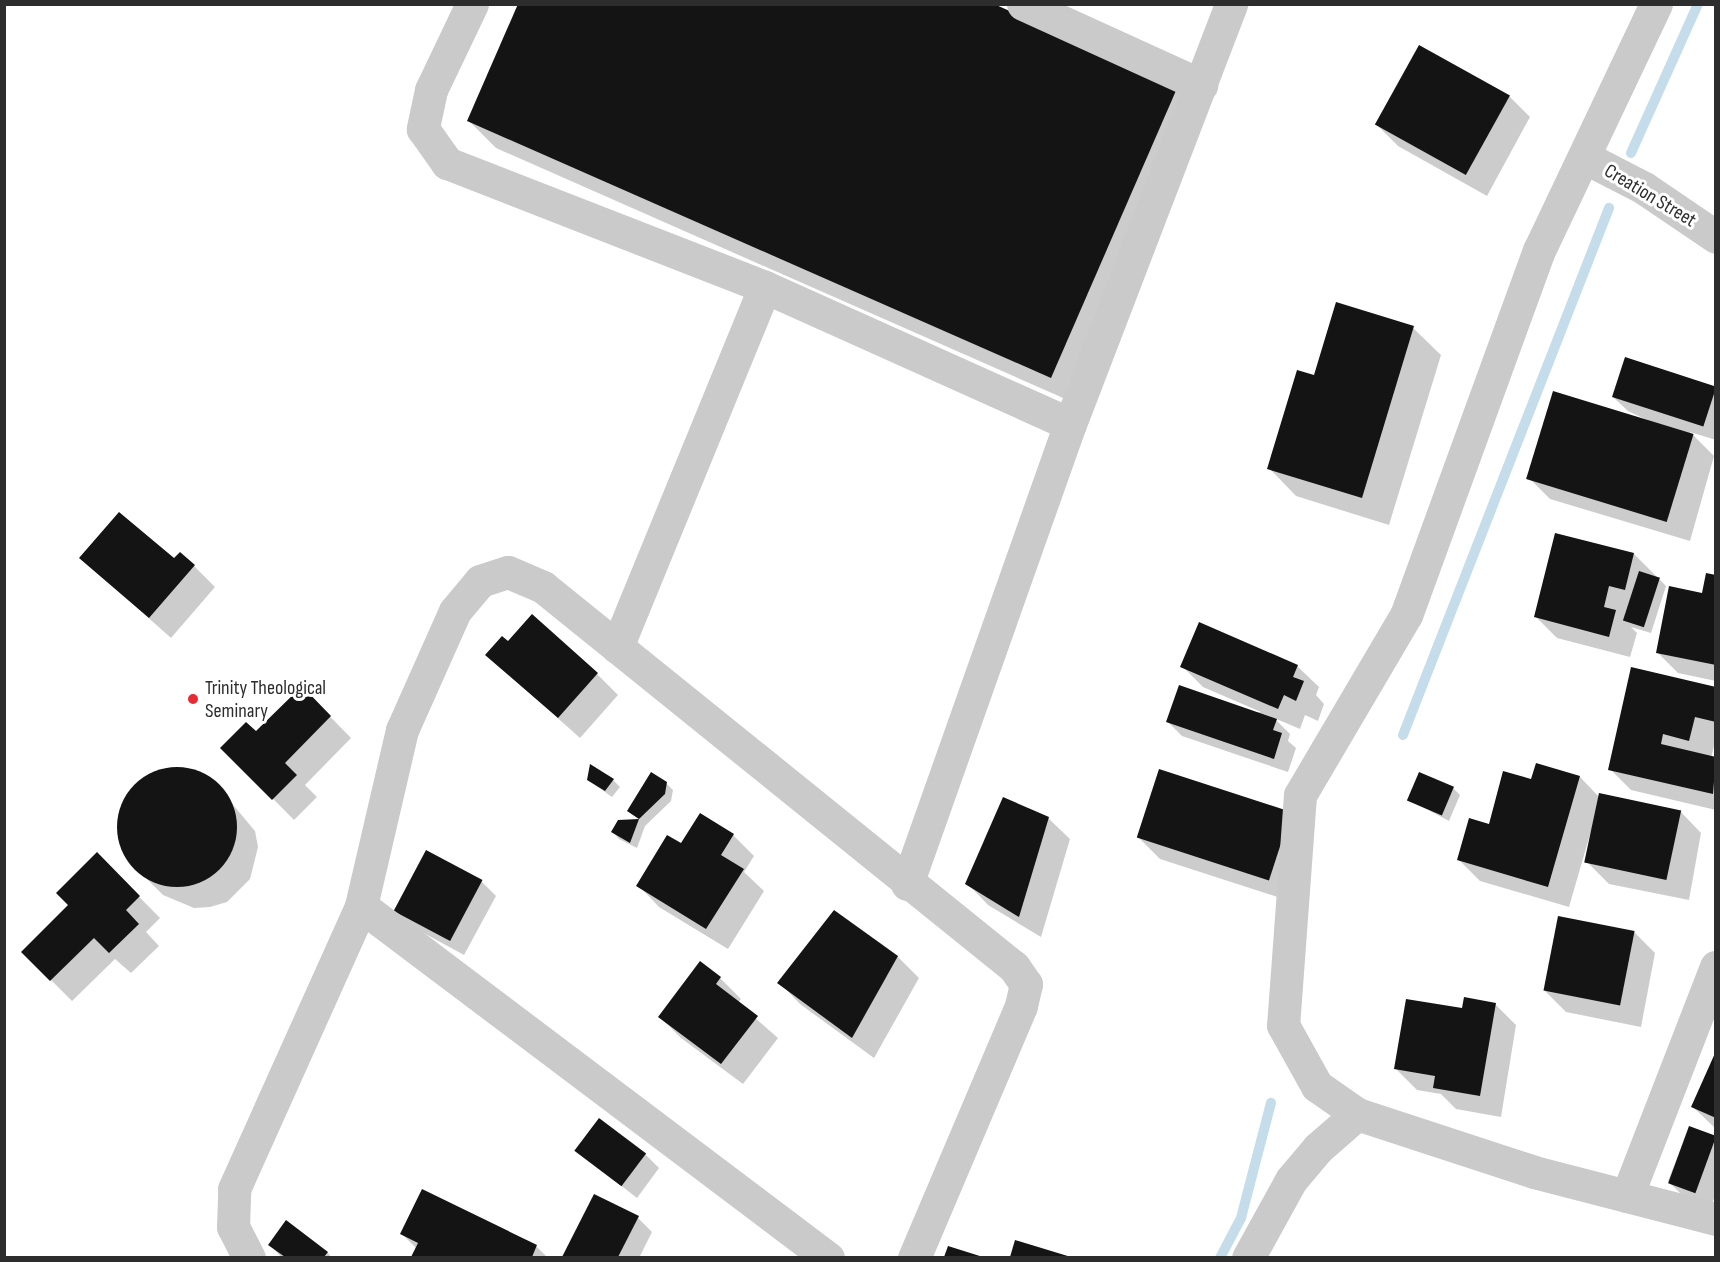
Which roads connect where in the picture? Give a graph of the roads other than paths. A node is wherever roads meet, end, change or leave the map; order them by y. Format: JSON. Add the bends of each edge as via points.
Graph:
{"nodes":[{"id":1,"x":472,"y":4,"type":"edge"},
{"id":2,"x":1023,"y":4,"type":"edge"},
{"id":3,"x":1231,"y":4,"type":"edge"},
{"id":4,"x":1656,"y":4,"type":"edge"},
{"id":5,"x":1201,"y":85,"type":"junction"},
{"id":6,"x":1584,"y":157,"type":"junction"},
{"id":7,"x":1716,"y":237,"type":"edge"},
{"id":8,"x":765,"y":287,"type":"junction"},
{"id":9,"x":1070,"y":424,"type":"junction"},
{"id":10,"x":617,"y":647,"type":"junction"},
{"id":11,"x":907,"y":884,"type":"junction"},
{"id":12,"x":361,"y":906,"type":"junction"},
{"id":13,"x":1716,"y":967,"type":"edge"},
{"id":14,"x":1357,"y":1114,"type":"junction"},
{"id":15,"x":1627,"y":1196,"type":"junction"},
{"id":16,"x":1716,"y":1219,"type":"edge"},
{"id":17,"x":249,"y":1257,"type":"edge"},
{"id":18,"x":828,"y":1257,"type":"edge"},
{"id":19,"x":914,"y":1257,"type":"edge"},
{"id":20,"x":1248,"y":1257,"type":"edge"}],
"edges":[{"from":1,"to":8,"type":"street","via":[[431,90],[423,129],[447,163]]},
{"from":2,"to":5,"type":"street"},
{"from":3,"to":5,"type":"street"},
{"from":4,"to":6,"type":"street"},
{"from":5,"to":9,"type":"street"},
{"from":6,"to":7,"type":"street","name":"Creation Street","via":[[1644,188]]},
{"from":6,"to":14,"type":"street","via":[[1539,250],[1406,615],[1300,795],[1283,1025],[1317,1086]]},
{"from":8,"to":9,"type":"street"},
{"from":8,"to":10,"type":"street"},
{"from":9,"to":11,"type":"street"},
{"from":10,"to":11,"type":"street"},
{"from":10,"to":12,"type":"street","via":[[543,587],[508,572],[480,581],[455,611],[402,730]]},
{"from":11,"to":19,"type":"street","via":[[1014,967],[1026,984],[1021,1006]]},
{"from":12,"to":17,"type":"street","via":[[234,1189],[232,1227]]},
{"from":12,"to":18,"type":"street"},
{"from":13,"to":15,"type":"street"},
{"from":14,"to":15,"type":"street","via":[[1534,1172]]},
{"from":14,"to":20,"type":"street","via":[[1317,1148],[1291,1180]]},
{"from":15,"to":16,"type":"street"}]}
